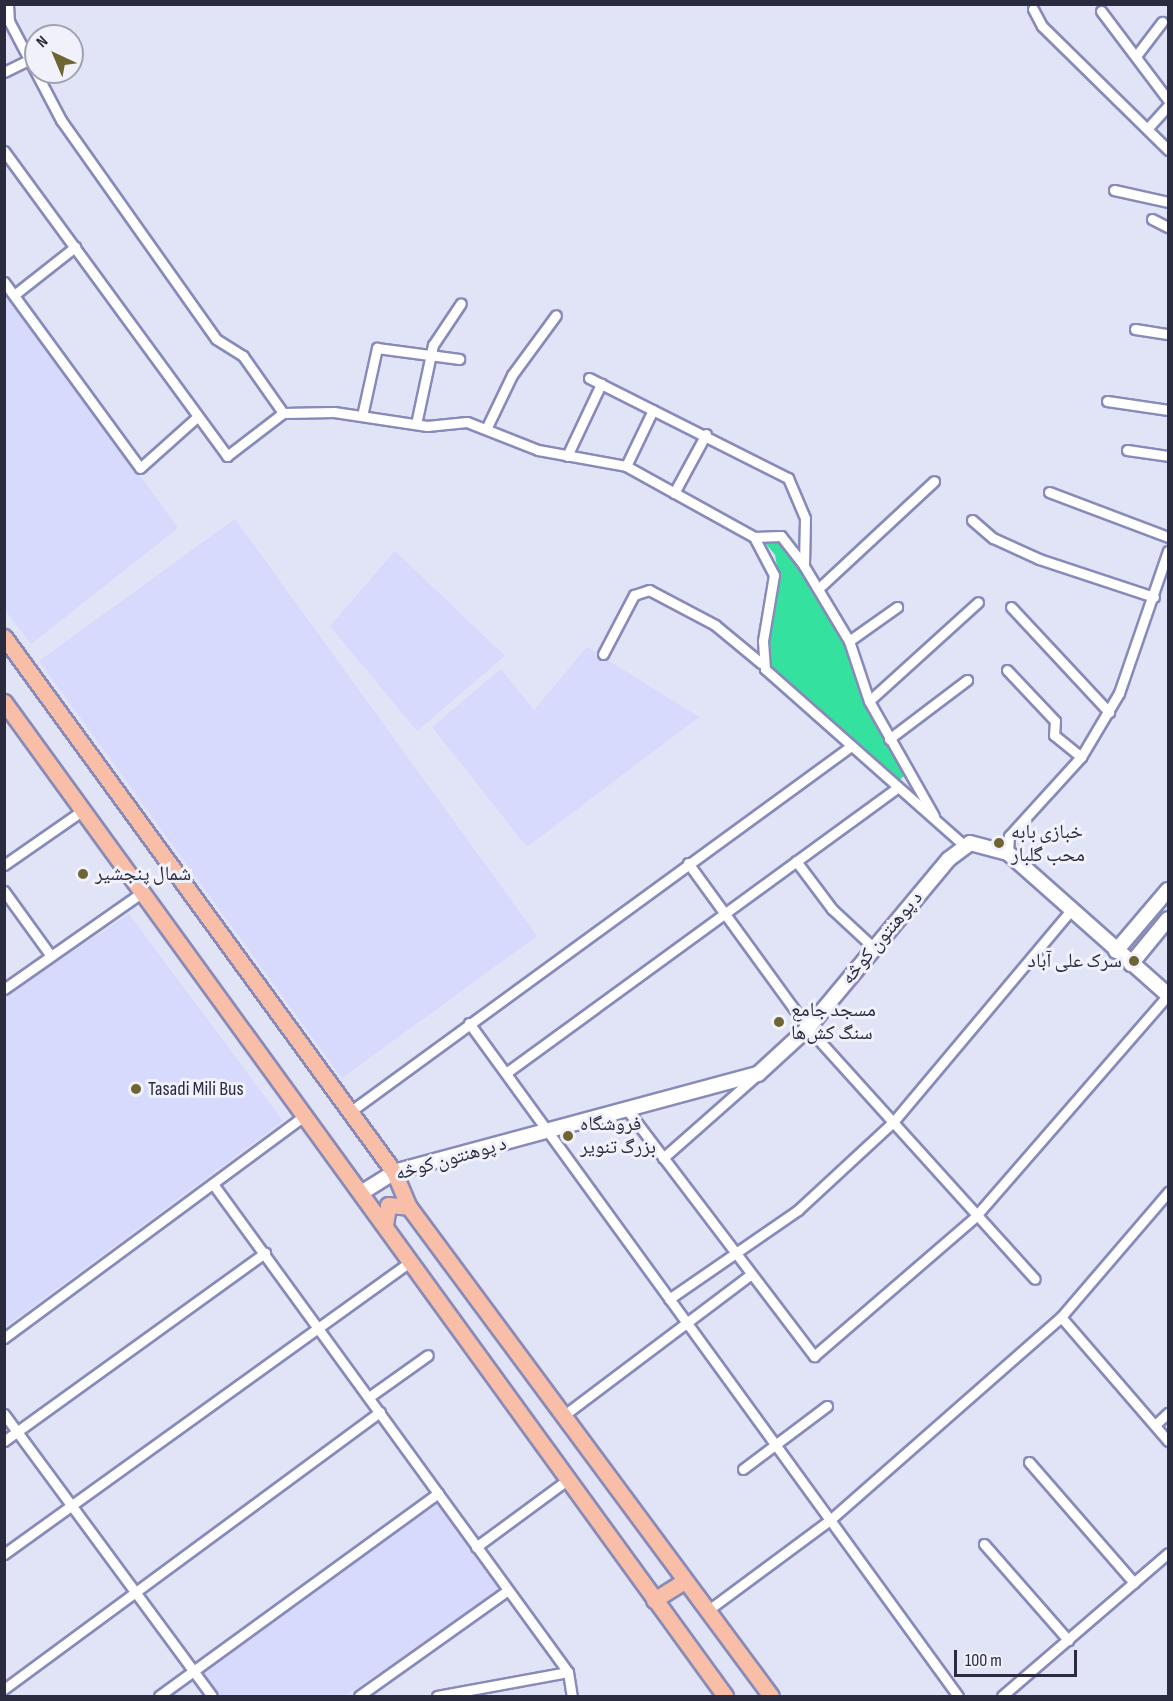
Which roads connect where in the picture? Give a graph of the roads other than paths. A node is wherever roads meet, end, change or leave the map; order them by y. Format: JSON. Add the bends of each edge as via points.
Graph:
{"nodes":[{"id":1,"x":8,"y":4,"type":"edge"},
{"id":2,"x":1033,"y":9,"type":"dead end"},
{"id":3,"x":1101,"y":11,"type":"dead end"},
{"id":4,"x":7,"y":22,"type":"edge"},
{"id":5,"x":1162,"y":22,"type":"dead end"},
{"id":6,"x":24,"y":55,"type":"edge"},
{"id":7,"x":1136,"y":56,"type":"junction"},
{"id":8,"x":24,"y":62,"type":"edge"},
{"id":9,"x":4,"y":72,"type":"edge"},
{"id":10,"x":40,"y":84,"type":"edge"},
{"id":11,"x":1168,"y":100,"type":"edge"},
{"id":12,"x":1168,"y":106,"type":"edge"},
{"id":13,"x":1147,"y":129,"type":"junction"},
{"id":14,"x":1168,"y":150,"type":"edge"},
{"id":15,"x":4,"y":151,"type":"edge"},
{"id":16,"x":1114,"y":190,"type":"dead end"},
{"id":17,"x":1168,"y":202,"type":"edge"},
{"id":18,"x":1152,"y":219,"type":"dead end"},
{"id":19,"x":1168,"y":227,"type":"edge"},
{"id":20,"x":75,"y":248,"type":"junction"},
{"id":21,"x":4,"y":282,"type":"edge"},
{"id":22,"x":14,"y":295,"type":"junction"},
{"id":23,"x":461,"y":303,"type":"dead end"},
{"id":24,"x":556,"y":315,"type":"dead end"},
{"id":25,"x":1135,"y":329,"type":"dead end"},
{"id":26,"x":1168,"y":334,"type":"edge"},
{"id":27,"x":429,"y":356,"type":"junction"},
{"id":28,"x":459,"y":360,"type":"dead end"},
{"id":29,"x":589,"y":378,"type":"dead end"},
{"id":30,"x":602,"y":384,"type":"junction"},
{"id":31,"x":1107,"y":402,"type":"dead end"},
{"id":32,"x":653,"y":410,"type":"junction"},
{"id":33,"x":1168,"y":410,"type":"edge"},
{"id":34,"x":283,"y":413,"type":"junction"},
{"id":35,"x":362,"y":416,"type":"junction"},
{"id":36,"x":196,"y":418,"type":"junction"},
{"id":37,"x":416,"y":424,"type":"junction"},
{"id":38,"x":488,"y":427,"type":"junction"},
{"id":39,"x":706,"y":434,"type":"junction"},
{"id":40,"x":1127,"y":450,"type":"dead end"},
{"id":41,"x":567,"y":456,"type":"junction"},
{"id":42,"x":1168,"y":456,"type":"edge"},
{"id":43,"x":626,"y":466,"type":"junction"},
{"id":44,"x":934,"y":481,"type":"dead end"},
{"id":45,"x":1049,"y":492,"type":"dead end"},
{"id":46,"x":674,"y":493,"type":"junction"},
{"id":47,"x":972,"y":520,"type":"dead end"},
{"id":48,"x":754,"y":537,"type":"junction"},
{"id":49,"x":1168,"y":537,"type":"edge"},
{"id":50,"x":1168,"y":551,"type":"edge"},
{"id":51,"x":804,"y":566,"type":"junction"},
{"id":52,"x":819,"y":588,"type":"junction"},
{"id":53,"x":1154,"y":597,"type":"junction"},
{"id":54,"x":978,"y":602,"type":"dead end"},
{"id":55,"x":897,"y":607,"type":"dead end"},
{"id":56,"x":1011,"y":607,"type":"dead end"},
{"id":57,"x":4,"y":637,"type":"edge"},
{"id":58,"x":849,"y":641,"type":"junction"},
{"id":59,"x":603,"y":654,"type":"dead end"},
{"id":60,"x":757,"y":661,"type":"junction"},
{"id":61,"x":1007,"y":670,"type":"dead end"},
{"id":62,"x":967,"y":680,"type":"dead end"},
{"id":63,"x":869,"y":701,"type":"junction"},
{"id":64,"x":4,"y":702,"type":"edge"},
{"id":65,"x":1109,"y":712,"type":"junction"},
{"id":66,"x":889,"y":739,"type":"junction"},
{"id":67,"x":851,"y":746,"type":"junction"},
{"id":68,"x":1081,"y":757,"type":"junction"},
{"id":69,"x":897,"y":788,"type":"junction"},
{"id":70,"x":83,"y":810,"type":"junction"},
{"id":71,"x":939,"y":824,"type":"junction"},
{"id":72,"x":964,"y":845,"type":"junction"},
{"id":73,"x":1008,"y":853,"type":"junction"},
{"id":74,"x":796,"y":861,"type":"junction"},
{"id":75,"x":687,"y":863,"type":"junction"},
{"id":76,"x":4,"y":865,"type":"edge"},
{"id":77,"x":1168,"y":890,"type":"edge"},
{"id":78,"x":4,"y":891,"type":"edge"},
{"id":79,"x":141,"y":893,"type":"junction"},
{"id":80,"x":1072,"y":909,"type":"junction"},
{"id":81,"x":725,"y":915,"type":"junction"},
{"id":82,"x":1168,"y":919,"type":"edge"},
{"id":83,"x":874,"y":948,"type":"junction"},
{"id":84,"x":1116,"y":951,"type":"junction"},
{"id":85,"x":51,"y":956,"type":"junction"},
{"id":86,"x":1131,"y":964,"type":"junction"},
{"id":87,"x":4,"y":989,"type":"edge"},
{"id":88,"x":1168,"y":995,"type":"edge"},
{"id":89,"x":469,"y":1023,"type":"junction"},
{"id":90,"x":808,"y":1028,"type":"junction"},
{"id":91,"x":506,"y":1073,"type":"junction"},
{"id":92,"x":758,"y":1074,"type":"junction"},
{"id":93,"x":351,"y":1111,"type":"junction"},
{"id":94,"x":628,"y":1111,"type":"junction"},
{"id":95,"x":304,"y":1116,"type":"junction"},
{"id":96,"x":894,"y":1121,"type":"junction"},
{"id":97,"x":549,"y":1131,"type":"junction"},
{"id":98,"x":663,"y":1158,"type":"junction"},
{"id":99,"x":394,"y":1172,"type":"junction"},
{"id":100,"x":213,"y":1184,"type":"junction"},
{"id":101,"x":361,"y":1193,"type":"junction"},
{"id":102,"x":1167,"y":1196,"type":"edge"},
{"id":103,"x":409,"y":1207,"type":"junction"},
{"id":104,"x":975,"y":1217,"type":"junction"},
{"id":105,"x":385,"y":1225,"type":"junction"},
{"id":106,"x":265,"y":1253,"type":"junction"},
{"id":107,"x":733,"y":1253,"type":"junction"},
{"id":108,"x":411,"y":1261,"type":"junction"},
{"id":109,"x":750,"y":1275,"type":"junction"},
{"id":110,"x":1035,"y":1279,"type":"dead end"},
{"id":111,"x":669,"y":1299,"type":"junction"},
{"id":112,"x":1061,"y":1317,"type":"junction"},
{"id":113,"x":686,"y":1321,"type":"junction"},
{"id":114,"x":318,"y":1325,"type":"junction"},
{"id":115,"x":4,"y":1338,"type":"edge"},
{"id":116,"x":428,"y":1355,"type":"dead end"},
{"id":117,"x":369,"y":1397,"type":"junction"},
{"id":118,"x":828,"y":1406,"type":"dead end"},
{"id":119,"x":380,"y":1412,"type":"junction"},
{"id":120,"x":1168,"y":1413,"type":"edge"},
{"id":121,"x":4,"y":1414,"type":"edge"},
{"id":122,"x":563,"y":1416,"type":"junction"},
{"id":123,"x":1155,"y":1425,"type":"junction"},
{"id":124,"x":18,"y":1432,"type":"junction"},
{"id":125,"x":4,"y":1441,"type":"edge"},
{"id":126,"x":1168,"y":1441,"type":"edge"},
{"id":127,"x":775,"y":1445,"type":"junction"},
{"id":128,"x":1029,"y":1462,"type":"dead end"},
{"id":129,"x":743,"y":1469,"type":"dead end"},
{"id":130,"x":566,"y":1481,"type":"junction"},
{"id":131,"x":438,"y":1493,"type":"junction"},
{"id":132,"x":72,"y":1505,"type":"junction"},
{"id":133,"x":830,"y":1520,"type":"junction"},
{"id":134,"x":984,"y":1544,"type":"dead end"},
{"id":135,"x":476,"y":1547,"type":"junction"},
{"id":136,"x":1168,"y":1553,"type":"edge"},
{"id":137,"x":4,"y":1554,"type":"edge"},
{"id":138,"x":685,"y":1581,"type":"junction"},
{"id":139,"x":1134,"y":1583,"type":"junction"},
{"id":140,"x":507,"y":1591,"type":"junction"},
{"id":141,"x":135,"y":1593,"type":"junction"},
{"id":142,"x":654,"y":1600,"type":"junction"},
{"id":143,"x":707,"y":1611,"type":"junction"},
{"id":144,"x":1068,"y":1640,"type":"junction"},
{"id":145,"x":193,"y":1671,"type":"junction"},
{"id":146,"x":568,"y":1672,"type":"junction"},
{"id":147,"x":4,"y":1689,"type":"edge"},
{"id":148,"x":159,"y":1696,"type":"edge"},
{"id":149,"x":212,"y":1696,"type":"edge"},
{"id":150,"x":359,"y":1696,"type":"edge"},
{"id":151,"x":437,"y":1696,"type":"edge"},
{"id":152,"x":572,"y":1696,"type":"edge"},
{"id":153,"x":725,"y":1696,"type":"edge"},
{"id":154,"x":771,"y":1696,"type":"edge"},
{"id":155,"x":958,"y":1696,"type":"edge"},
{"id":156,"x":1002,"y":1696,"type":"edge"}],
"edges":[{"from":1,"to":4,"type":"street"},
{"from":2,"to":13,"type":"street","via":[[1042,26]]},
{"from":3,"to":7,"type":"street"},
{"from":4,"to":6,"type":"street"},
{"from":5,"to":7,"type":"street"},
{"from":7,"to":11,"type":"street"},
{"from":8,"to":9,"type":"street"},
{"from":10,"to":34,"type":"street","via":[[61,120],[216,339],[243,356]]},
{"from":12,"to":13,"type":"street"},
{"from":13,"to":14,"type":"street"},
{"from":15,"to":20,"type":"street"},
{"from":16,"to":17,"type":"street"},
{"from":18,"to":19,"type":"street"},
{"from":20,"to":22,"type":"street"},
{"from":20,"to":36,"type":"street"},
{"from":21,"to":22,"type":"street"},
{"from":22,"to":36,"type":"street","via":[[140,468]]},
{"from":23,"to":27,"type":"street"},
{"from":24,"to":38,"type":"street","via":[[512,375]]},
{"from":25,"to":26,"type":"street"},
{"from":27,"to":28,"type":"street"},
{"from":27,"to":35,"type":"street","via":[[377,348]]},
{"from":27,"to":37,"type":"street"},
{"from":29,"to":30,"type":"street"},
{"from":30,"to":32,"type":"street"},
{"from":30,"to":41,"type":"street"},
{"from":31,"to":33,"type":"street"},
{"from":32,"to":39,"type":"street"},
{"from":32,"to":43,"type":"street"},
{"from":34,"to":35,"type":"street"},
{"from":34,"to":36,"type":"street","via":[[227,456]]},
{"from":35,"to":37,"type":"street"},
{"from":37,"to":38,"type":"street","via":[[467,422]]},
{"from":38,"to":41,"type":"street"},
{"from":39,"to":46,"type":"street"},
{"from":39,"to":51,"type":"street","via":[[788,478],[805,518]]},
{"from":40,"to":42,"type":"street"},
{"from":41,"to":43,"type":"street"},
{"from":43,"to":46,"type":"street"},
{"from":44,"to":52,"type":"street"},
{"from":45,"to":49,"type":"street"},
{"from":46,"to":48,"type":"street"},
{"from":47,"to":53,"type":"street","via":[[993,538],[1038,559]]},
{"from":48,"to":51,"type":"street","via":[[781,536]]},
{"from":48,"to":60,"type":"street","via":[[774,575]]},
{"from":50,"to":53,"type":"street"},
{"from":51,"to":52,"type":"street"},
{"from":52,"to":58,"type":"street"},
{"from":53,"to":65,"type":"street"},
{"from":54,"to":63,"type":"street"},
{"from":55,"to":58,"type":"street"},
{"from":56,"to":65,"type":"street"},
{"from":57,"to":93,"type":"main road"},
{"from":58,"to":63,"type":"street"},
{"from":59,"to":60,"type":"street","via":[[634,596],[649,590],[715,625]]},
{"from":60,"to":67,"type":"street","via":[[809,713]]},
{"from":61,"to":68,"type":"street","via":[[1055,721],[1052,733]]},
{"from":62,"to":66,"type":"street"},
{"from":63,"to":66,"type":"street"},
{"from":64,"to":70,"type":"main road"},
{"from":65,"to":68,"type":"street"},
{"from":66,"to":71,"type":"street"},
{"from":67,"to":69,"type":"street"},
{"from":67,"to":75,"type":"street"},
{"from":68,"to":73,"type":"street","via":[[1009,836]]},
{"from":69,"to":71,"type":"street"},
{"from":69,"to":74,"type":"street"},
{"from":70,"to":76,"type":"street"},
{"from":70,"to":79,"type":"main road"},
{"from":71,"to":72,"type":"street"},
{"from":72,"to":73,"type":"street","via":[[982,844]]},
{"from":72,"to":83,"type":"street","name":"د پوهنتون کوڅه"},
{"from":73,"to":80,"type":"street"},
{"from":74,"to":81,"type":"street"},
{"from":74,"to":83,"type":"street","via":[[831,909]]},
{"from":75,"to":81,"type":"street"},
{"from":75,"to":89,"type":"street"},
{"from":77,"to":84,"type":"street"},
{"from":78,"to":85,"type":"street"},
{"from":79,"to":85,"type":"street"},
{"from":79,"to":95,"type":"main road"},
{"from":80,"to":84,"type":"street"},
{"from":80,"to":96,"type":"street"},
{"from":81,"to":90,"type":"street"},
{"from":81,"to":91,"type":"street"},
{"from":82,"to":86,"type":"street"},
{"from":83,"to":90,"type":"street","name":"د پوهنتون کوڅه"},
{"from":84,"to":86,"type":"street"},
{"from":85,"to":87,"type":"street"},
{"from":86,"to":88,"type":"street"},
{"from":88,"to":104,"type":"street"},
{"from":89,"to":91,"type":"street"},
{"from":89,"to":93,"type":"street"},
{"from":90,"to":92,"type":"street","name":"د پوهنتون کوڅه"},
{"from":90,"to":96,"type":"street"},
{"from":91,"to":97,"type":"street"},
{"from":92,"to":94,"type":"street","name":"د پوهنتون کوڅه"},
{"from":92,"to":98,"type":"street"},
{"from":93,"to":99,"type":"main road"},
{"from":94,"to":97,"type":"street","name":"د پوهنتون کوڅه"},
{"from":94,"to":98,"type":"street"},
{"from":95,"to":100,"type":"street"},
{"from":95,"to":101,"type":"main road"},
{"from":96,"to":104,"type":"street"},
{"from":96,"to":107,"type":"street","via":[[798,1210]]},
{"from":97,"to":99,"type":"street","name":"د پوهنتون کوڅه"},
{"from":97,"to":111,"type":"street"},
{"from":98,"to":107,"type":"street"},
{"from":99,"to":101,"type":"street","name":"د پوهنتون کوڅه"},
{"from":99,"to":103,"type":"main road"},
{"from":100,"to":106,"type":"street"},
{"from":100,"to":115,"type":"street"},
{"from":101,"to":105,"type":"main road"},
{"from":102,"to":112,"type":"street"},
{"from":103,"to":105,"type":"main road","via":[[388,1205]]},
{"from":103,"to":122,"type":"main road"},
{"from":104,"to":109,"type":"street","via":[[814,1356]]},
{"from":104,"to":110,"type":"street"},
{"from":105,"to":108,"type":"main road"},
{"from":106,"to":114,"type":"street"},
{"from":106,"to":124,"type":"street"},
{"from":107,"to":109,"type":"street"},
{"from":107,"to":111,"type":"street"},
{"from":108,"to":114,"type":"street"},
{"from":108,"to":130,"type":"main road"},
{"from":109,"to":113,"type":"street"},
{"from":111,"to":113,"type":"street"},
{"from":112,"to":123,"type":"street"},
{"from":112,"to":133,"type":"street"},
{"from":113,"to":122,"type":"street"},
{"from":113,"to":127,"type":"street"},
{"from":114,"to":117,"type":"street"},
{"from":114,"to":132,"type":"street"},
{"from":116,"to":117,"type":"street"},
{"from":117,"to":119,"type":"street"},
{"from":118,"to":127,"type":"street"},
{"from":119,"to":131,"type":"street"},
{"from":119,"to":141,"type":"street"},
{"from":120,"to":123,"type":"street"},
{"from":121,"to":124,"type":"street"},
{"from":122,"to":138,"type":"main road"},
{"from":123,"to":126,"type":"street"},
{"from":124,"to":125,"type":"street"},
{"from":124,"to":132,"type":"street"},
{"from":127,"to":129,"type":"street"},
{"from":127,"to":133,"type":"street"},
{"from":128,"to":139,"type":"street"},
{"from":130,"to":135,"type":"street"},
{"from":130,"to":142,"type":"main road"},
{"from":131,"to":135,"type":"street"},
{"from":131,"to":145,"type":"street"},
{"from":132,"to":137,"type":"street"},
{"from":132,"to":141,"type":"street"},
{"from":133,"to":143,"type":"street"},
{"from":133,"to":155,"type":"street"},
{"from":134,"to":144,"type":"street"},
{"from":135,"to":140,"type":"street"},
{"from":136,"to":139,"type":"street"},
{"from":138,"to":142,"type":"main road"},
{"from":138,"to":143,"type":"main road"},
{"from":139,"to":144,"type":"street"},
{"from":140,"to":146,"type":"street"},
{"from":140,"to":150,"type":"street"},
{"from":141,"to":145,"type":"street"},
{"from":141,"to":147,"type":"street"},
{"from":142,"to":153,"type":"main road"},
{"from":143,"to":154,"type":"main road"},
{"from":144,"to":156,"type":"street"},
{"from":145,"to":148,"type":"street"},
{"from":145,"to":149,"type":"street"},
{"from":146,"to":151,"type":"street"},
{"from":146,"to":152,"type":"street"}]}
